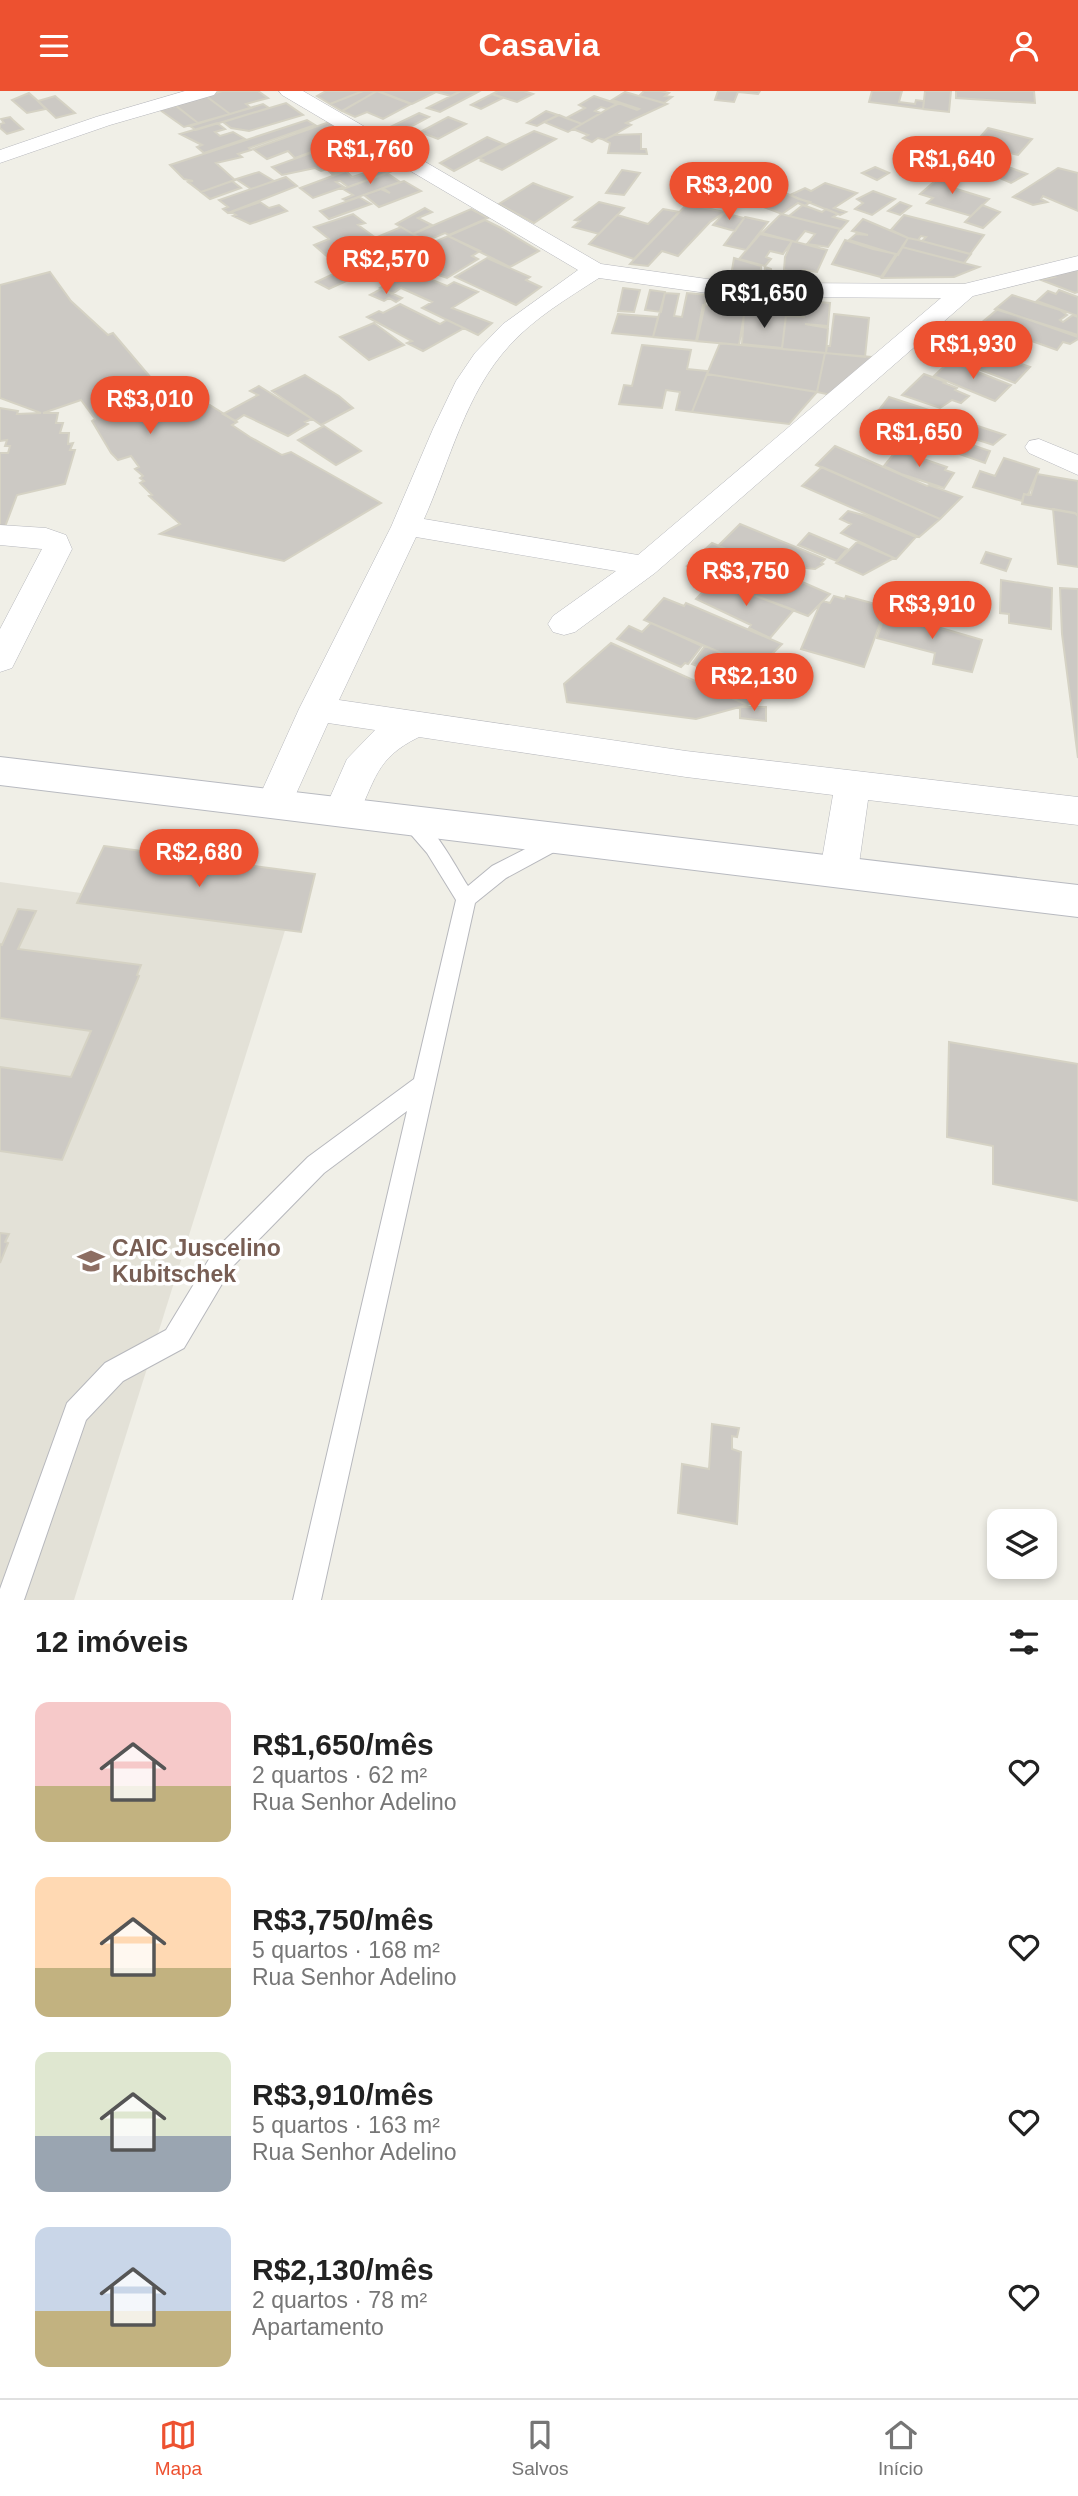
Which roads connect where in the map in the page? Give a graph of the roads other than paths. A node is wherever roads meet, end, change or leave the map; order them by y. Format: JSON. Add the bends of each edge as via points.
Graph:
{"nodes":[{"id":1,"x":207,"y":91,"type":"edge"},
{"id":2,"x":289,"y":91,"type":"edge"},
{"id":3,"x":0,"y":157,"type":"edge"},
{"id":4,"x":1078,"y":263,"type":"edge"},
{"id":5,"x":595,"y":270,"type":"junction"},
{"id":6,"x":964,"y":291,"type":"junction"},
{"id":7,"x":1039,"y":447,"type":"dead end"},
{"id":8,"x":1078,"y":467,"type":"edge"},
{"id":9,"x":407,"y":526,"type":"junction"},
{"id":10,"x":0,"y":535,"type":"edge"},
{"id":11,"x":644,"y":566,"type":"junction"},
{"id":12,"x":564,"y":624,"type":"dead end"},
{"id":13,"x":0,"y":660,"type":"edge"},
{"id":14,"x":316,"y":709,"type":"junction"},
{"id":15,"x":416,"y":724,"type":"junction"},
{"id":16,"x":0,"y":771,"type":"edge"},
{"id":17,"x":853,"y":784,"type":"junction"},
{"id":18,"x":274,"y":804,"type":"junction"},
{"id":19,"x":342,"y":811,"type":"junction"},
{"id":20,"x":1078,"y":811,"type":"edge"},
{"id":21,"x":408,"y":818,"type":"junction"},
{"id":22,"x":566,"y":837,"type":"junction"},
{"id":23,"x":839,"y":871,"type":"junction"},
{"id":24,"x":466,"y":899,"type":"junction"},
{"id":25,"x":1078,"y":901,"type":"edge"},
{"id":26,"x":424,"y":1085,"type":"junction"},
{"id":27,"x":10,"y":1600,"type":"edge"},
{"id":28,"x":307,"y":1600,"type":"edge"}],
"edges":[{"from":1,"to":3,"type":"street"},
{"from":2,"to":5,"type":"street"},
{"from":4,"to":6,"type":"street"},
{"from":5,"to":6,"type":"street","via":[[720,287]]},
{"from":5,"to":9,"type":"street","via":[[500,340],[467,386]]},
{"from":6,"to":11,"type":"street"},
{"from":7,"to":8,"type":"street"},
{"from":9,"to":11,"type":"street"},
{"from":9,"to":14,"type":"street"},
{"from":10,"to":13,"type":"street","via":[[46,538],[55,542],[57,549]]},
{"from":11,"to":12,"type":"street"},
{"from":14,"to":15,"type":"street"},
{"from":14,"to":18,"type":"street"},
{"from":15,"to":17,"type":"street"},
{"from":15,"to":19,"type":"street","via":[[382,742],[354,774]]},
{"from":16,"to":18,"type":"street"},
{"from":17,"to":20,"type":"street"},
{"from":17,"to":23,"type":"street"},
{"from":18,"to":19,"type":"street"},
{"from":19,"to":21,"type":"street"},
{"from":21,"to":22,"type":"street"},
{"from":21,"to":24,"type":"lane","via":[[434,848]]},
{"from":22,"to":23,"type":"street"},
{"from":22,"to":24,"type":"lane","via":[[499,871]]},
{"from":23,"to":25,"type":"street"},
{"from":24,"to":26,"type":"lane"},
{"from":26,"to":27,"type":"lane","via":[[316,1165],[223,1259],[175,1339],[114,1372],[76,1412]]},
{"from":26,"to":28,"type":"lane"}]}
